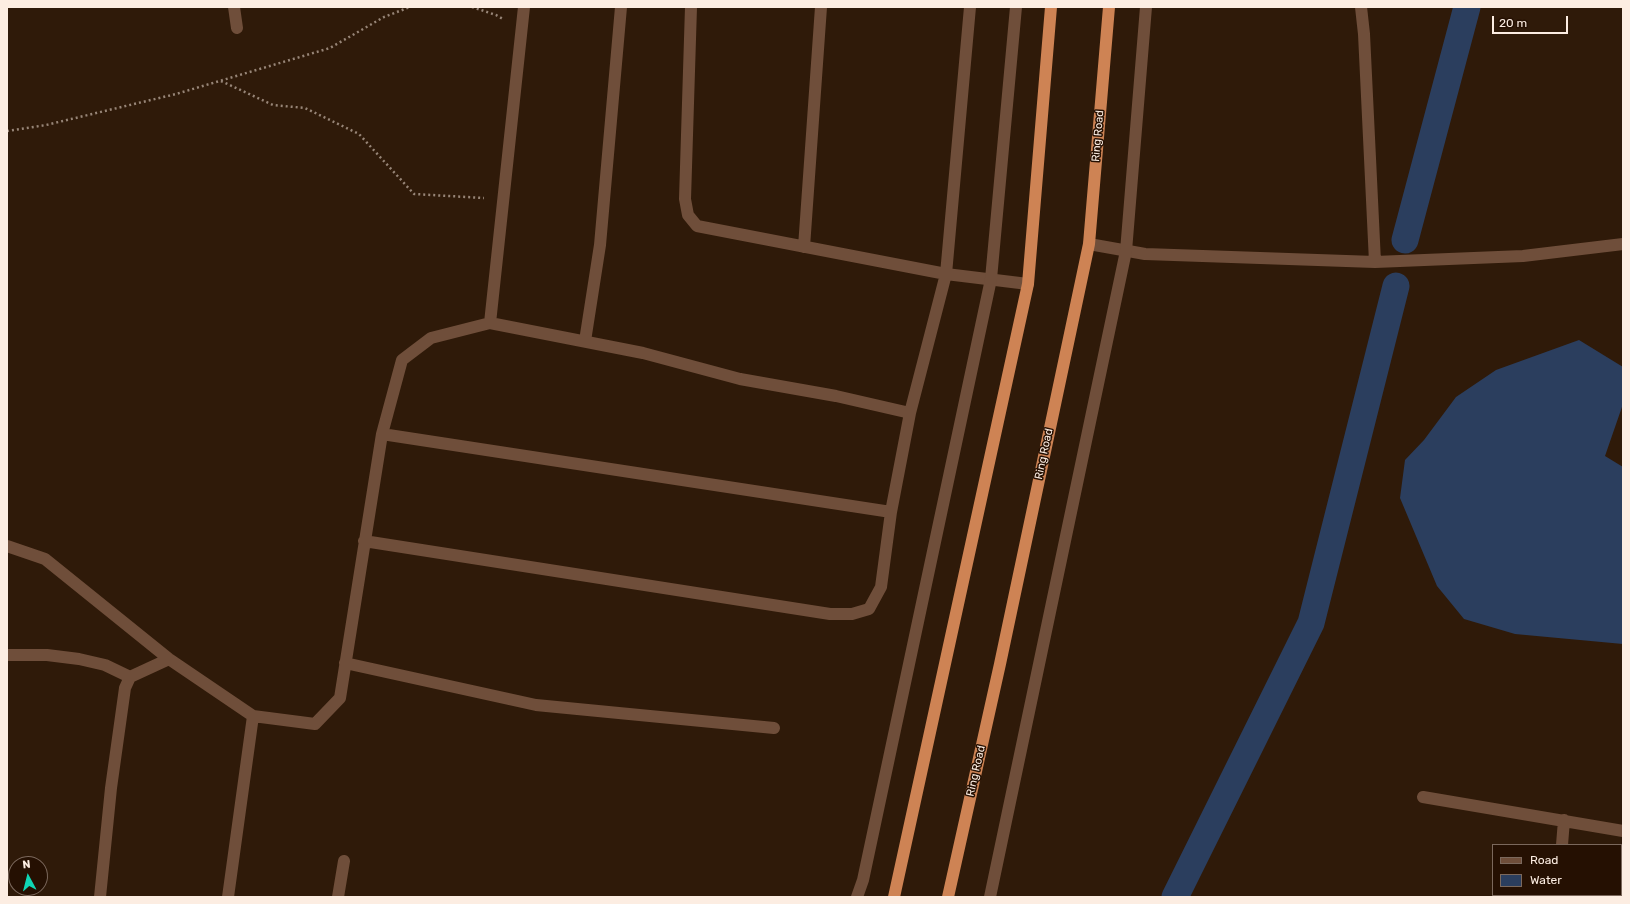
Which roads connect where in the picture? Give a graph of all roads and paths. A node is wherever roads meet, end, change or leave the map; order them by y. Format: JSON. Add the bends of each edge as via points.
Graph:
{"nodes":[{"id":1,"x":234,"y":7,"type":"edge"},
{"id":2,"x":410,"y":7,"type":"edge"},
{"id":3,"x":472,"y":7,"type":"edge"},
{"id":4,"x":524,"y":7,"type":"edge"},
{"id":5,"x":621,"y":7,"type":"edge"},
{"id":6,"x":691,"y":7,"type":"edge"},
{"id":7,"x":821,"y":7,"type":"edge"},
{"id":8,"x":970,"y":7,"type":"edge"},
{"id":9,"x":1016,"y":7,"type":"edge"},
{"id":10,"x":1051,"y":7,"type":"edge"},
{"id":11,"x":1109,"y":7,"type":"edge"},
{"id":12,"x":1146,"y":7,"type":"edge"},
{"id":13,"x":1360,"y":7,"type":"edge"},
{"id":14,"x":237,"y":28,"type":"dead end"},
{"id":15,"x":521,"y":32,"type":"junction"},
{"id":16,"x":220,"y":81,"type":"junction"},
{"id":17,"x":7,"y":131,"type":"edge"},
{"id":18,"x":502,"y":201,"type":"junction"},
{"id":19,"x":1089,"y":244,"type":"junction"},
{"id":20,"x":1623,"y":244,"type":"edge"},
{"id":21,"x":804,"y":247,"type":"junction"},
{"id":22,"x":1126,"y":251,"type":"junction"},
{"id":23,"x":1375,"y":262,"type":"junction"},
{"id":24,"x":946,"y":274,"type":"junction"},
{"id":25,"x":991,"y":279,"type":"junction"},
{"id":26,"x":1028,"y":284,"type":"junction"},
{"id":27,"x":490,"y":323,"type":"junction"},
{"id":28,"x":585,"y":341,"type":"junction"},
{"id":29,"x":910,"y":413,"type":"junction"},
{"id":30,"x":382,"y":434,"type":"junction"},
{"id":31,"x":891,"y":512,"type":"junction"},
{"id":32,"x":364,"y":541,"type":"junction"},
{"id":33,"x":7,"y":546,"type":"edge"},
{"id":34,"x":7,"y":655,"type":"edge"},
{"id":35,"x":169,"y":659,"type":"junction"},
{"id":36,"x":345,"y":663,"type":"junction"},
{"id":37,"x":130,"y":677,"type":"junction"},
{"id":38,"x":253,"y":716,"type":"junction"},
{"id":39,"x":774,"y":728,"type":"dead end"},
{"id":40,"x":1423,"y":797,"type":"dead end"},
{"id":41,"x":1564,"y":820,"type":"junction"},
{"id":42,"x":1623,"y":831,"type":"edge"},
{"id":43,"x":1562,"y":844,"type":"edge"},
{"id":44,"x":344,"y":861,"type":"dead end"},
{"id":45,"x":100,"y":897,"type":"edge"},
{"id":46,"x":228,"y":897,"type":"edge"},
{"id":47,"x":338,"y":897,"type":"edge"},
{"id":48,"x":857,"y":897,"type":"edge"},
{"id":49,"x":894,"y":897,"type":"edge"},
{"id":50,"x":948,"y":897,"type":"edge"},
{"id":51,"x":990,"y":897,"type":"edge"}],
"edges":[{"from":1,"to":14,"type":"street"},
{"from":2,"to":16,"type":"path","via":[[384,17],[330,48]]},
{"from":3,"to":15,"type":"path","via":[[496,15]]},
{"from":4,"to":15,"type":"street"},
{"from":5,"to":28,"type":"street","via":[[600,245]]},
{"from":6,"to":21,"type":"street","via":[[685,199],[688,215],[697,226]]},
{"from":7,"to":21,"type":"street"},
{"from":8,"to":24,"type":"street"},
{"from":9,"to":25,"type":"street"},
{"from":10,"to":26,"type":"highway"},
{"from":11,"to":19,"type":"highway","name":"Ring Road"},
{"from":12,"to":22,"type":"street"},
{"from":13,"to":23,"type":"street","via":[[1364,34]]},
{"from":15,"to":18,"type":"street"},
{"from":16,"to":17,"type":"path","via":[[69,120]]},
{"from":16,"to":18,"type":"path","via":[[273,105],[305,108],[359,134],[414,194]]},
{"from":18,"to":27,"type":"street"},
{"from":19,"to":22,"type":"street"},
{"from":19,"to":50,"type":"highway","name":"Ring Road"},
{"from":20,"to":23,"type":"street","via":[[1523,256]]},
{"from":21,"to":24,"type":"street"},
{"from":22,"to":23,"type":"street","via":[[1145,254]]},
{"from":22,"to":51,"type":"street"},
{"from":24,"to":25,"type":"street"},
{"from":24,"to":29,"type":"street"},
{"from":25,"to":26,"type":"street"},
{"from":25,"to":48,"type":"street","via":[[863,880]]},
{"from":26,"to":49,"type":"highway"},
{"from":27,"to":28,"type":"street"},
{"from":27,"to":30,"type":"street","via":[[431,338],[402,360]]},
{"from":28,"to":29,"type":"street","via":[[643,353],[740,379],[836,396]]},
{"from":29,"to":31,"type":"street"},
{"from":30,"to":31,"type":"street"},
{"from":30,"to":32,"type":"street"},
{"from":31,"to":32,"type":"street","via":[[881,587],[869,609],[852,614],[830,614]]},
{"from":32,"to":36,"type":"street"},
{"from":33,"to":35,"type":"street","via":[[45,559]]},
{"from":34,"to":37,"type":"street","via":[[47,655],[79,659],[105,665]]},
{"from":35,"to":37,"type":"street"},
{"from":35,"to":38,"type":"street"},
{"from":36,"to":38,"type":"street","via":[[340,698],[315,724]]},
{"from":36,"to":39,"type":"street","via":[[536,705]]},
{"from":37,"to":45,"type":"street","via":[[125,688],[111,788]]},
{"from":38,"to":46,"type":"street"},
{"from":40,"to":41,"type":"street"},
{"from":41,"to":42,"type":"street"},
{"from":41,"to":43,"type":"street"},
{"from":44,"to":47,"type":"street"}]}
